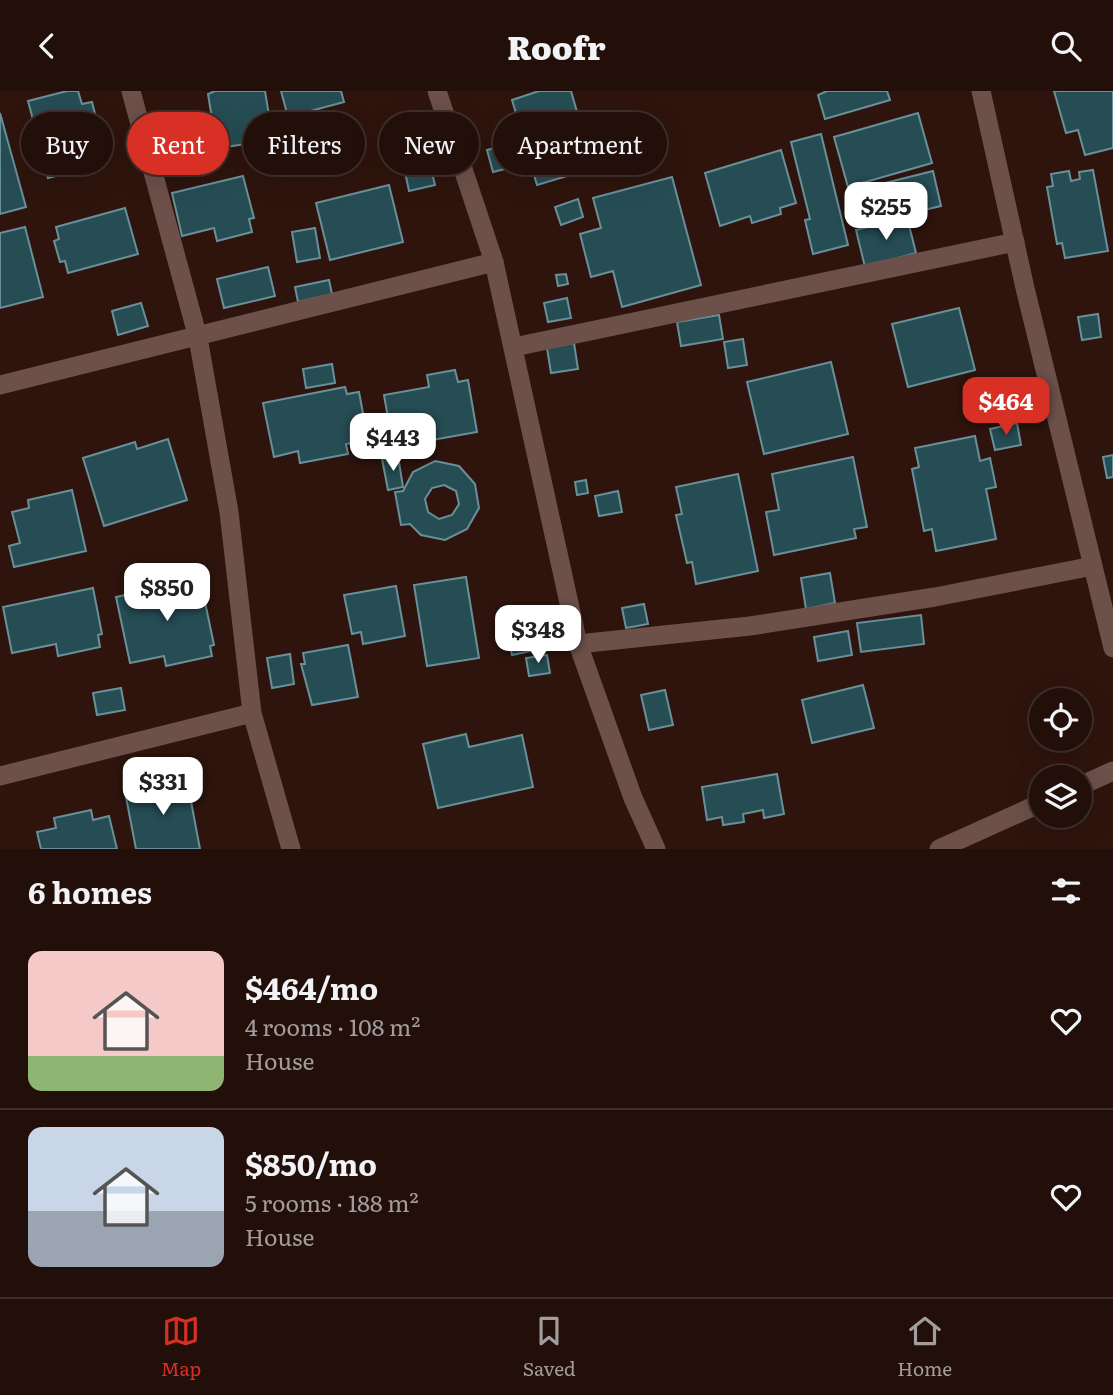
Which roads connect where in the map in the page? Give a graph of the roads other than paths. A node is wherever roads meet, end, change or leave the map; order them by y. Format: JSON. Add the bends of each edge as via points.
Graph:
{"nodes":[{"id":1,"x":131,"y":91,"type":"edge"},
{"id":2,"x":437,"y":91,"type":"edge"},
{"id":3,"x":981,"y":91,"type":"edge"},
{"id":4,"x":1015,"y":241,"type":"junction"},
{"id":5,"x":495,"y":262,"type":"junction"},
{"id":6,"x":198,"y":338,"type":"junction"},
{"id":7,"x":514,"y":347,"type":"junction"},
{"id":8,"x":0,"y":385,"type":"edge"},
{"id":9,"x":1093,"y":566,"type":"junction"},
{"id":10,"x":578,"y":644,"type":"junction"},
{"id":11,"x":1113,"y":649,"type":"edge"},
{"id":12,"x":252,"y":713,"type":"junction"},
{"id":13,"x":1113,"y":771,"type":"edge"},
{"id":14,"x":0,"y":776,"type":"edge"},
{"id":15,"x":1092,"y":781,"type":"edge"},
{"id":16,"x":1029,"y":808,"type":"edge"},
{"id":17,"x":291,"y":849,"type":"edge"},
{"id":18,"x":656,"y":849,"type":"edge"},
{"id":19,"x":939,"y":849,"type":"edge"}],
"edges":[{"from":1,"to":6,"type":"street"},
{"from":2,"to":5,"type":"street"},
{"from":3,"to":4,"type":"street"},
{"from":4,"to":7,"type":"street"},
{"from":4,"to":9,"type":"street"},
{"from":5,"to":6,"type":"street"},
{"from":5,"to":7,"type":"street"},
{"from":6,"to":8,"type":"street"},
{"from":6,"to":12,"type":"street","via":[[229,512]]},
{"from":7,"to":10,"type":"street"},
{"from":9,"to":10,"type":"street","via":[[750,626]]},
{"from":9,"to":11,"type":"street"},
{"from":10,"to":18,"type":"street"},
{"from":12,"to":14,"type":"street"},
{"from":12,"to":17,"type":"street"},
{"from":13,"to":15,"type":"street"},
{"from":16,"to":19,"type":"street"}]}
